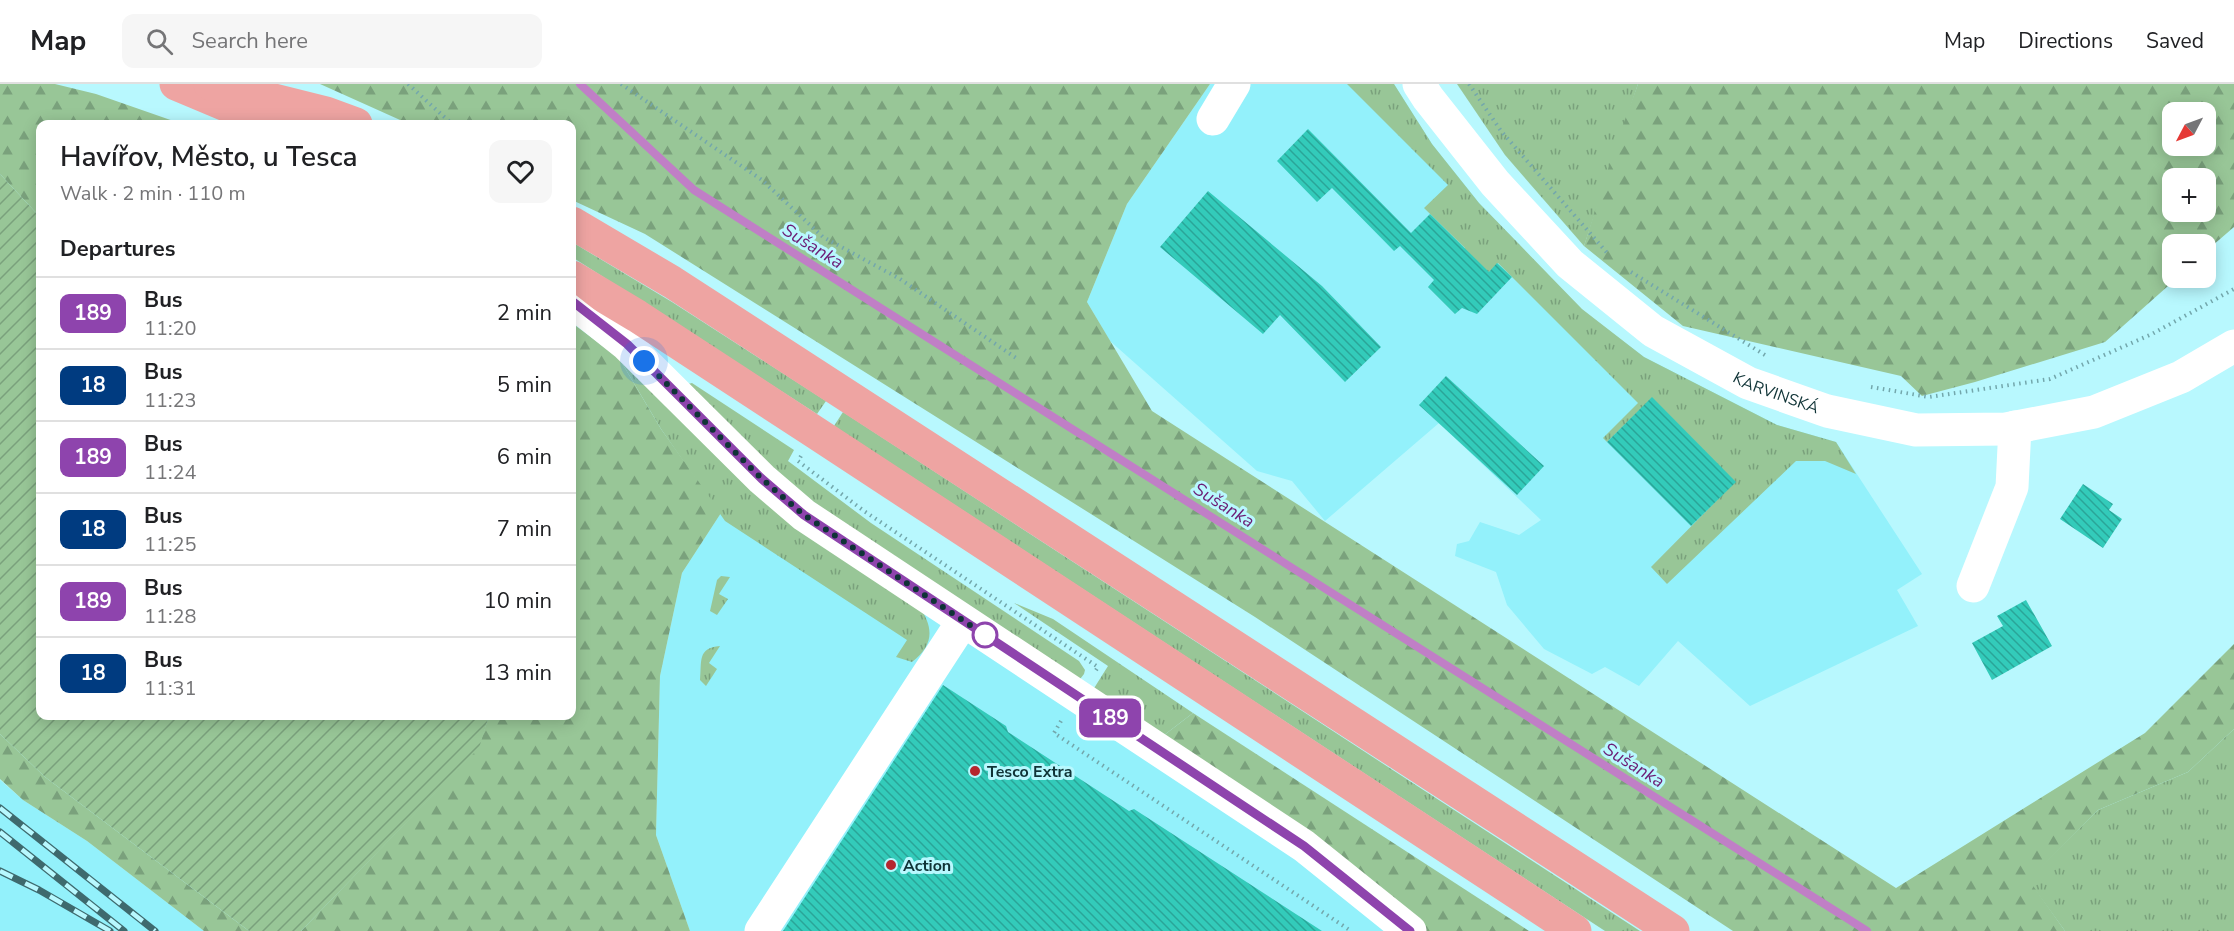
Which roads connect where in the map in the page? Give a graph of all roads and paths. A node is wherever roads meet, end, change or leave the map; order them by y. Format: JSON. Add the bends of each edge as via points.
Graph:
{"nodes":[{"id":1,"x":176,"y":84,"type":"edge"},
{"id":2,"x":210,"y":84,"type":"edge"},
{"id":3,"x":408,"y":84,"type":"edge"},
{"id":4,"x":621,"y":84,"type":"edge"},
{"id":5,"x":1234,"y":84,"type":"edge"},
{"id":6,"x":1419,"y":84,"type":"edge"},
{"id":7,"x":1469,"y":84,"type":"edge"},
{"id":8,"x":1213,"y":118,"type":"dead end"},
{"id":9,"x":262,"y":120,"type":"edge"},
{"id":10,"x":345,"y":120,"type":"edge"},
{"id":11,"x":448,"y":120,"type":"edge"},
{"id":12,"x":576,"y":225,"type":"edge"},
{"id":13,"x":1617,"y":263,"type":"dead end"},
{"id":14,"x":1627,"y":270,"type":"dead end"},
{"id":15,"x":576,"y":279,"type":"edge"},
{"id":16,"x":2234,"y":290,"type":"edge"},
{"id":17,"x":576,"y":304,"type":"edge"},
{"id":18,"x":2234,"y":346,"type":"edge"},
{"id":19,"x":1019,"y":360,"type":"dead end"},
{"id":20,"x":1775,"y":361,"type":"dead end"},
{"id":21,"x":1862,"y":386,"type":"dead end"},
{"id":22,"x":2015,"y":427,"type":"junction"},
{"id":23,"x":1973,"y":586,"type":"dead end"},
{"id":24,"x":963,"y":621,"type":"junction"},
{"id":25,"x":761,"y":931,"type":"edge"},
{"id":26,"x":1410,"y":931,"type":"edge"},
{"id":27,"x":1575,"y":931,"type":"edge"},
{"id":28,"x":1673,"y":931,"type":"edge"}],
"edges":[{"from":1,"to":9,"type":"main road"},
{"from":2,"to":10,"type":"main road"},
{"from":3,"to":11,"type":"path"},
{"from":4,"to":19,"type":"path","via":[[762,180],[823,237],[900,279]]},
{"from":5,"to":8,"type":"street"},
{"from":6,"to":22,"type":"street","name":"KARVINSKÁ","via":[[1495,183],[1570,264],[1653,331],[1748,383],[1827,411],[1916,430]]},
{"from":7,"to":13,"type":"path","via":[[1501,131]]},
{"from":12,"to":28,"type":"main road","via":[[672,282]]},
{"from":14,"to":20,"type":"path"},
{"from":15,"to":27,"type":"main road"},
{"from":16,"to":21,"type":"path","via":[[2152,334],[2050,379],[1929,398]]},
{"from":17,"to":24,"type":"street","via":[[627,344],[762,479],[804,515]]},
{"from":18,"to":22,"type":"street","name":"KARVINSKÁ","via":[[2181,377],[2094,412]]},
{"from":22,"to":23,"type":"street","via":[[2012,487]]},
{"from":24,"to":25,"type":"street"},
{"from":24,"to":26,"type":"street","via":[[1304,846]]}]}
